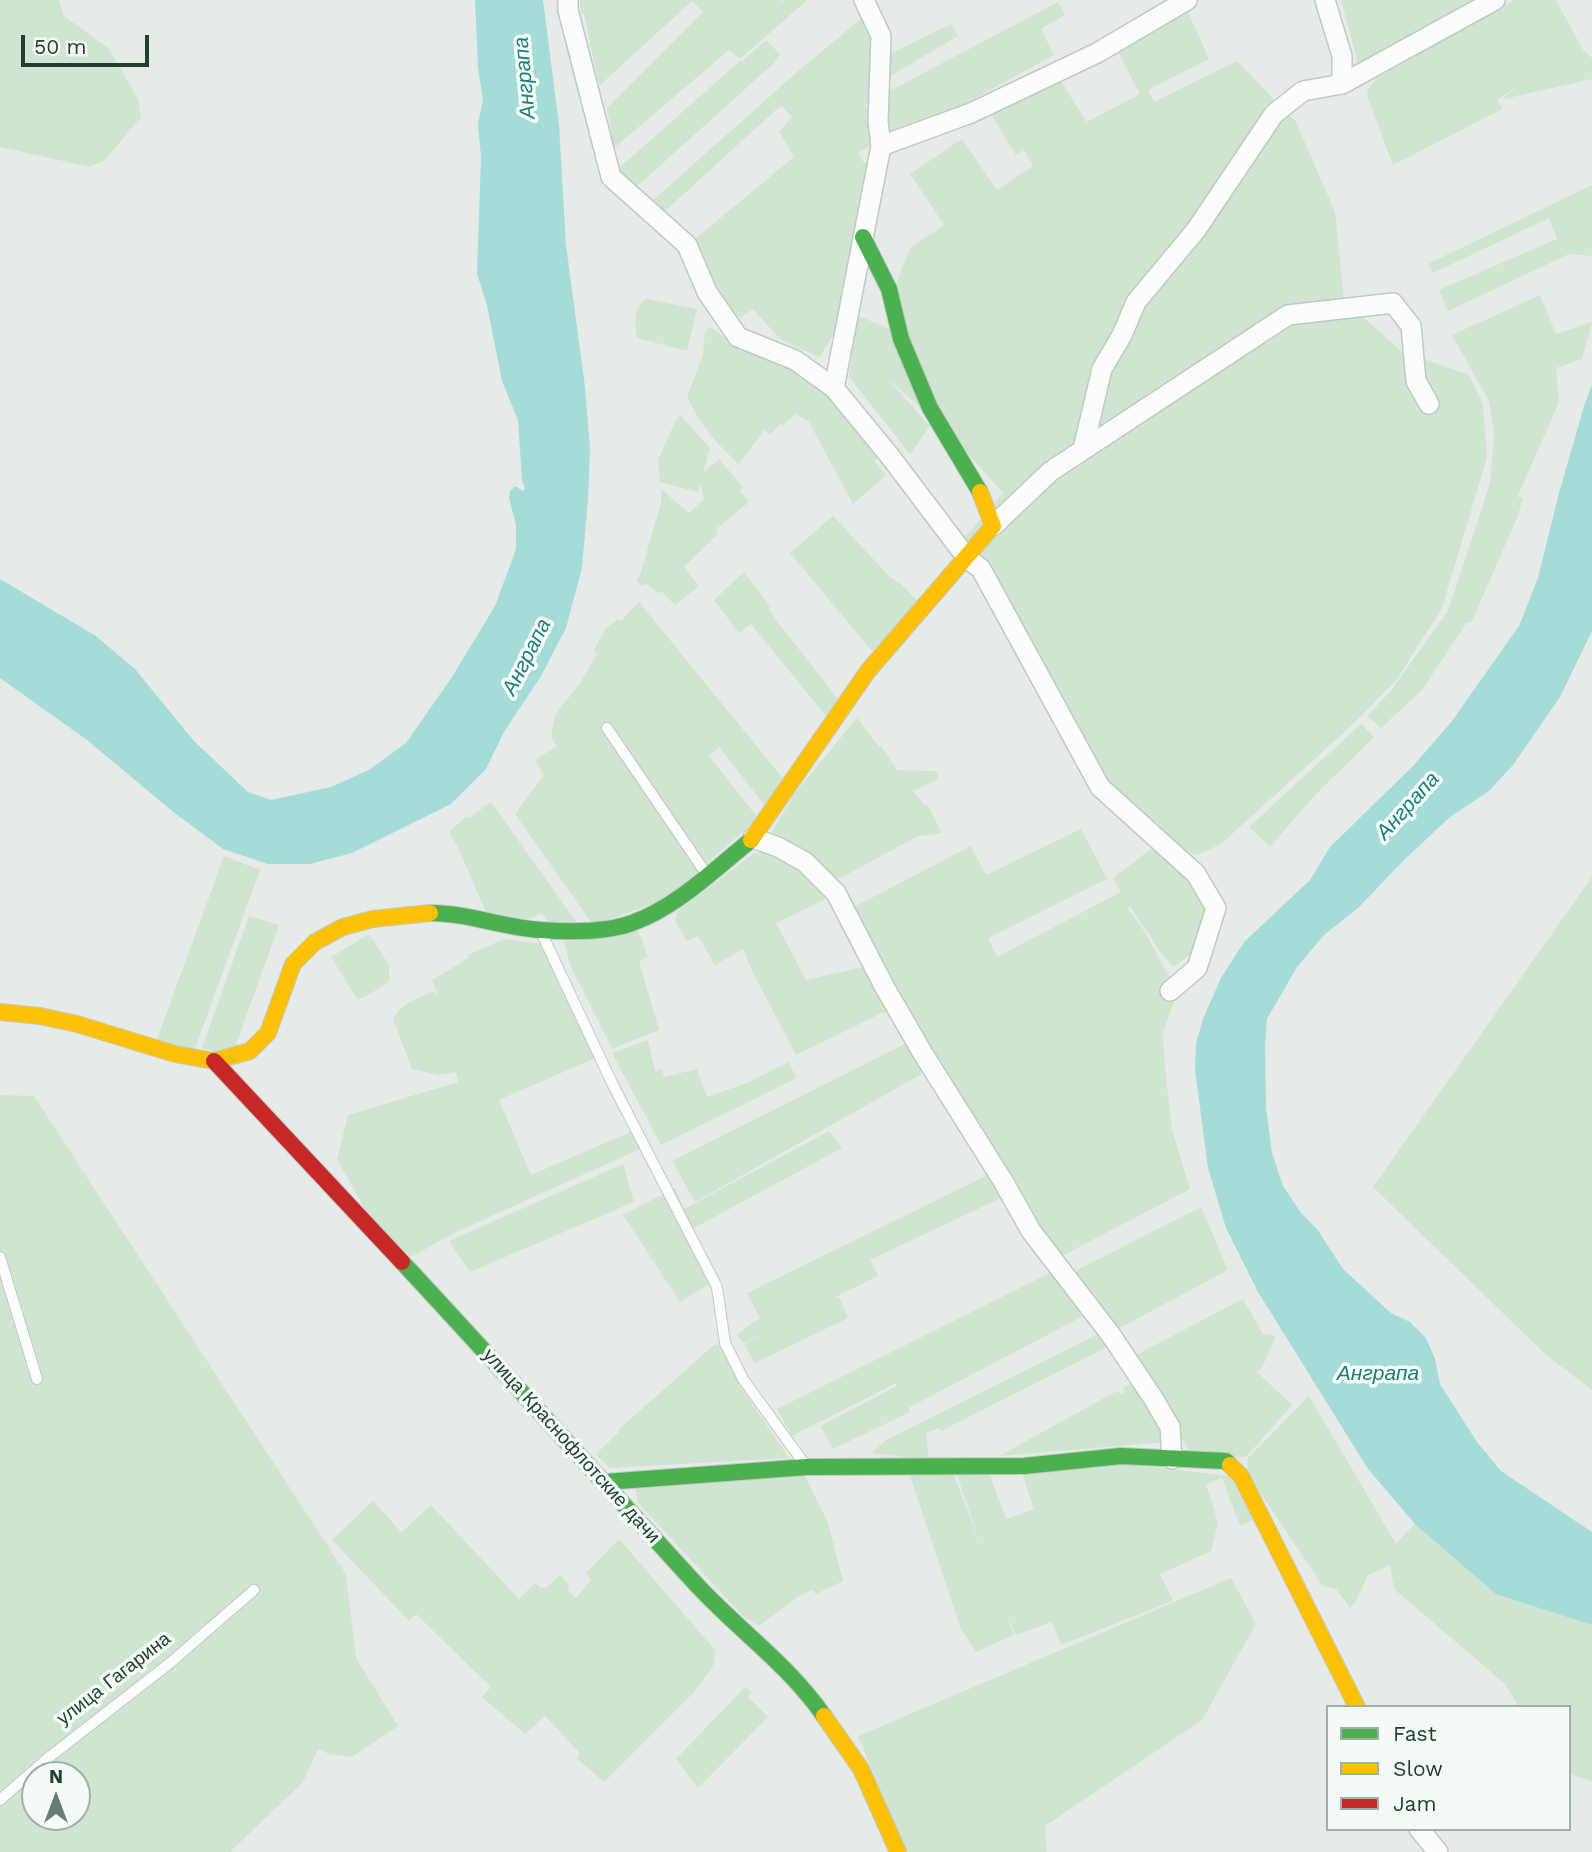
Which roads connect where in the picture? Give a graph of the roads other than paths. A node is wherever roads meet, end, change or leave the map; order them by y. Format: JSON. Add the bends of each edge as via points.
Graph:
{"nodes":[{"id":1,"x":568,"y":0,"type":"edge"},
{"id":2,"x":864,"y":0,"type":"edge"},
{"id":3,"x":1187,"y":0,"type":"edge"},
{"id":4,"x":1325,"y":0,"type":"edge"},
{"id":5,"x":1495,"y":0,"type":"edge"},
{"id":6,"x":1342,"y":83,"type":"junction"},
{"id":7,"x":881,"y":146,"type":"junction"},
{"id":8,"x":863,"y":237,"type":"junction"},
{"id":9,"x":834,"y":388,"type":"junction"},
{"id":10,"x":1429,"y":404,"type":"dead end"},
{"id":11,"x":1083,"y":449,"type":"junction"},
{"id":12,"x":993,"y":526,"type":"junction"},
{"id":13,"x":967,"y":558,"type":"junction"},
{"id":14,"x":607,"y":728,"type":"dead end"},
{"id":15,"x":753,"y":838,"type":"junction"},
{"id":16,"x":707,"y":875,"type":"junction"},
{"id":17,"x":540,"y":930,"type":"junction"},
{"id":18,"x":1170,"y":991,"type":"dead end"},
{"id":19,"x":3,"y":1010,"type":"edge"},
{"id":20,"x":214,"y":1061,"type":"junction"},
{"id":21,"x":0,"y":1256,"type":"edge"},
{"id":22,"x":37,"y":1379,"type":"dead end"},
{"id":23,"x":1171,"y":1459,"type":"junction"},
{"id":24,"x":807,"y":1467,"type":"junction"},
{"id":25,"x":605,"y":1482,"type":"junction"},
{"id":26,"x":254,"y":1590,"type":"dead end"},
{"id":27,"x":1356,"y":1705,"type":"edge"},
{"id":28,"x":0,"y":1800,"type":"edge"},
{"id":29,"x":1421,"y":1831,"type":"edge"},
{"id":30,"x":898,"y":1852,"type":"edge"},
{"id":31,"x":1438,"y":1852,"type":"edge"}],
"edges":[{"from":1,"to":9,"type":"street","via":[[611,177],[687,244],[707,292],[738,337],[796,360]]},
{"from":2,"to":7,"type":"street","via":[[881,36]]},
{"from":3,"to":7,"type":"street","via":[[1097,53],[984,107]]},
{"from":4,"to":6,"type":"street","via":[[1342,56]]},
{"from":5,"to":6,"type":"street"},
{"from":6,"to":11,"type":"street","via":[[1303,91],[1274,114],[1195,230],[1136,302],[1102,369]]},
{"from":7,"to":8,"type":"street"},
{"from":8,"to":9,"type":"street"},
{"from":8,"to":12,"type":"street","via":[[888,289],[901,339],[930,408],[978,487]]},
{"from":9,"to":13,"type":"street"},
{"from":10,"to":11,"type":"street","via":[[1416,382],[1411,326],[1394,303],[1357,306],[1288,315]]},
{"from":11,"to":12,"type":"street","via":[[1051,471]]},
{"from":12,"to":13,"type":"street"},
{"from":13,"to":15,"type":"street","via":[[868,671]]},
{"from":13,"to":18,"type":"street","via":[[981,569],[1100,787],[1196,874],[1216,908],[1197,968]]},
{"from":14,"to":16,"type":"lane"},
{"from":15,"to":16,"type":"street"},
{"from":15,"to":23,"type":"street","via":[[805,862],[836,892],[884,986],[1031,1231],[1153,1398],[1170,1427]]},
{"from":16,"to":17,"type":"street","via":[[632,923],[603,929]]},
{"from":17,"to":20,"type":"street","via":[[448,914],[414,913],[343,927],[315,942],[293,964],[268,1033],[250,1051]]},
{"from":17,"to":24,"type":"lane","via":[[717,1287],[725,1343],[743,1379]]},
{"from":19,"to":20,"type":"street","via":[[77,1024]]},
{"from":20,"to":25,"type":"street","name":"улица Краснофлотские дачи"},
{"from":21,"to":22,"type":"lane"},
{"from":23,"to":24,"type":"street","via":[[1121,1456],[1024,1466]]},
{"from":23,"to":27,"type":"street","via":[[1226,1461],[1241,1476]]},
{"from":24,"to":25,"type":"street"},
{"from":25,"to":30,"type":"street","name":"улица Краснофлотские дачи","via":[[698,1586],[810,1694],[861,1769]]},
{"from":26,"to":28,"type":"lane","name":"улица Гагарина"},
{"from":29,"to":31,"type":"street"}]}
